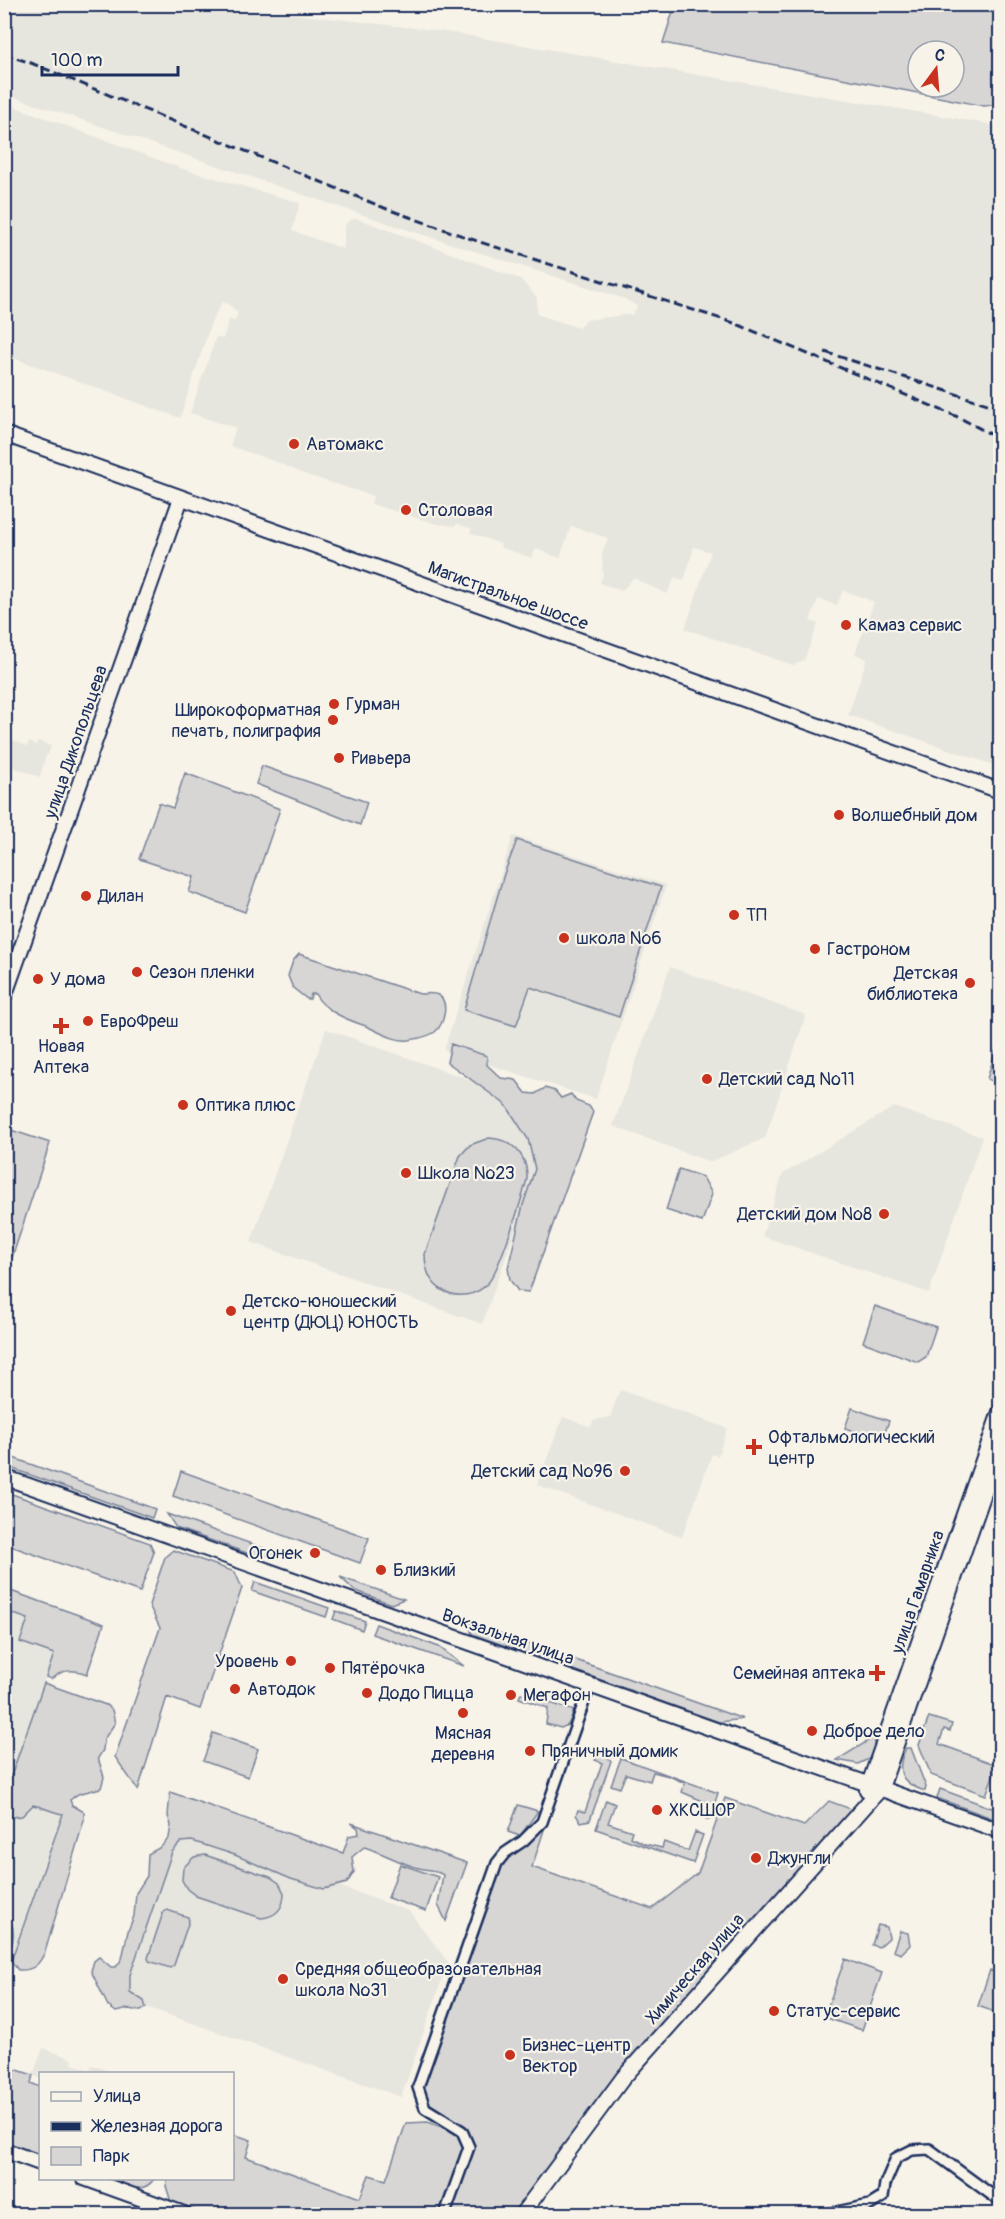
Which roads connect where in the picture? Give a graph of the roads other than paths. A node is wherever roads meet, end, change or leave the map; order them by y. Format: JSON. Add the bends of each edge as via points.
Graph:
{"nodes":[{"id":1,"x":4,"y":434,"type":"edge"},
{"id":2,"x":181,"y":498,"type":"junction"},
{"id":3,"x":1000,"y":791,"type":"edge"},
{"id":4,"x":4,"y":997,"type":"edge"},
{"id":5,"x":1000,"y":1412,"type":"edge"},
{"id":6,"x":1000,"y":1448,"type":"edge"},
{"id":7,"x":4,"y":1478,"type":"edge"},
{"id":8,"x":590,"y":1685,"type":"junction"},
{"id":9,"x":875,"y":1786,"type":"junction"},
{"id":10,"x":1000,"y":1831,"type":"edge"},
{"id":11,"x":4,"y":2150,"type":"edge"},
{"id":12,"x":39,"y":2163,"type":"edge"},
{"id":13,"x":90,"y":2180,"type":"edge"},
{"id":14,"x":1000,"y":2201,"type":"edge"},
{"id":15,"x":524,"y":2213,"type":"edge"},
{"id":16,"x":184,"y":2214,"type":"edge"},
{"id":17,"x":445,"y":2214,"type":"edge"},
{"id":18,"x":826,"y":2214,"type":"edge"}],
"edges":[{"from":1,"to":2,"type":"main road","name":"Магистральное шоссе"},
{"from":2,"to":3,"type":"main road","name":"Магистральное шоссе"},
{"from":2,"to":4,"type":"main road","name":"улица Дикопольцева"},
{"from":5,"to":9,"type":"main road","name":"улица Гамарника"},
{"from":6,"to":9,"type":"main road","name":"улица Гамарника"},
{"from":7,"to":8,"type":"main road","name":"Вокзальная улица"},
{"from":8,"to":9,"type":"main road","name":"Вокзальная улица"},
{"from":8,"to":17,"type":"street","via":[[542,1822],[497,1863],[418,2087],[425,2108],[462,2131],[469,2147]]},
{"from":9,"to":10,"type":"main road","name":"Вокзальная улица"},
{"from":9,"to":15,"type":"main road","name":"Химическая улица","via":[[859,1812],[623,2078]]},
{"from":11,"to":12,"type":"main road"},
{"from":13,"to":16,"type":"main road"},
{"from":14,"to":18,"type":"street","via":[[929,2149],[912,2150],[896,2158],[883,2197],[870,2205]]}]}
